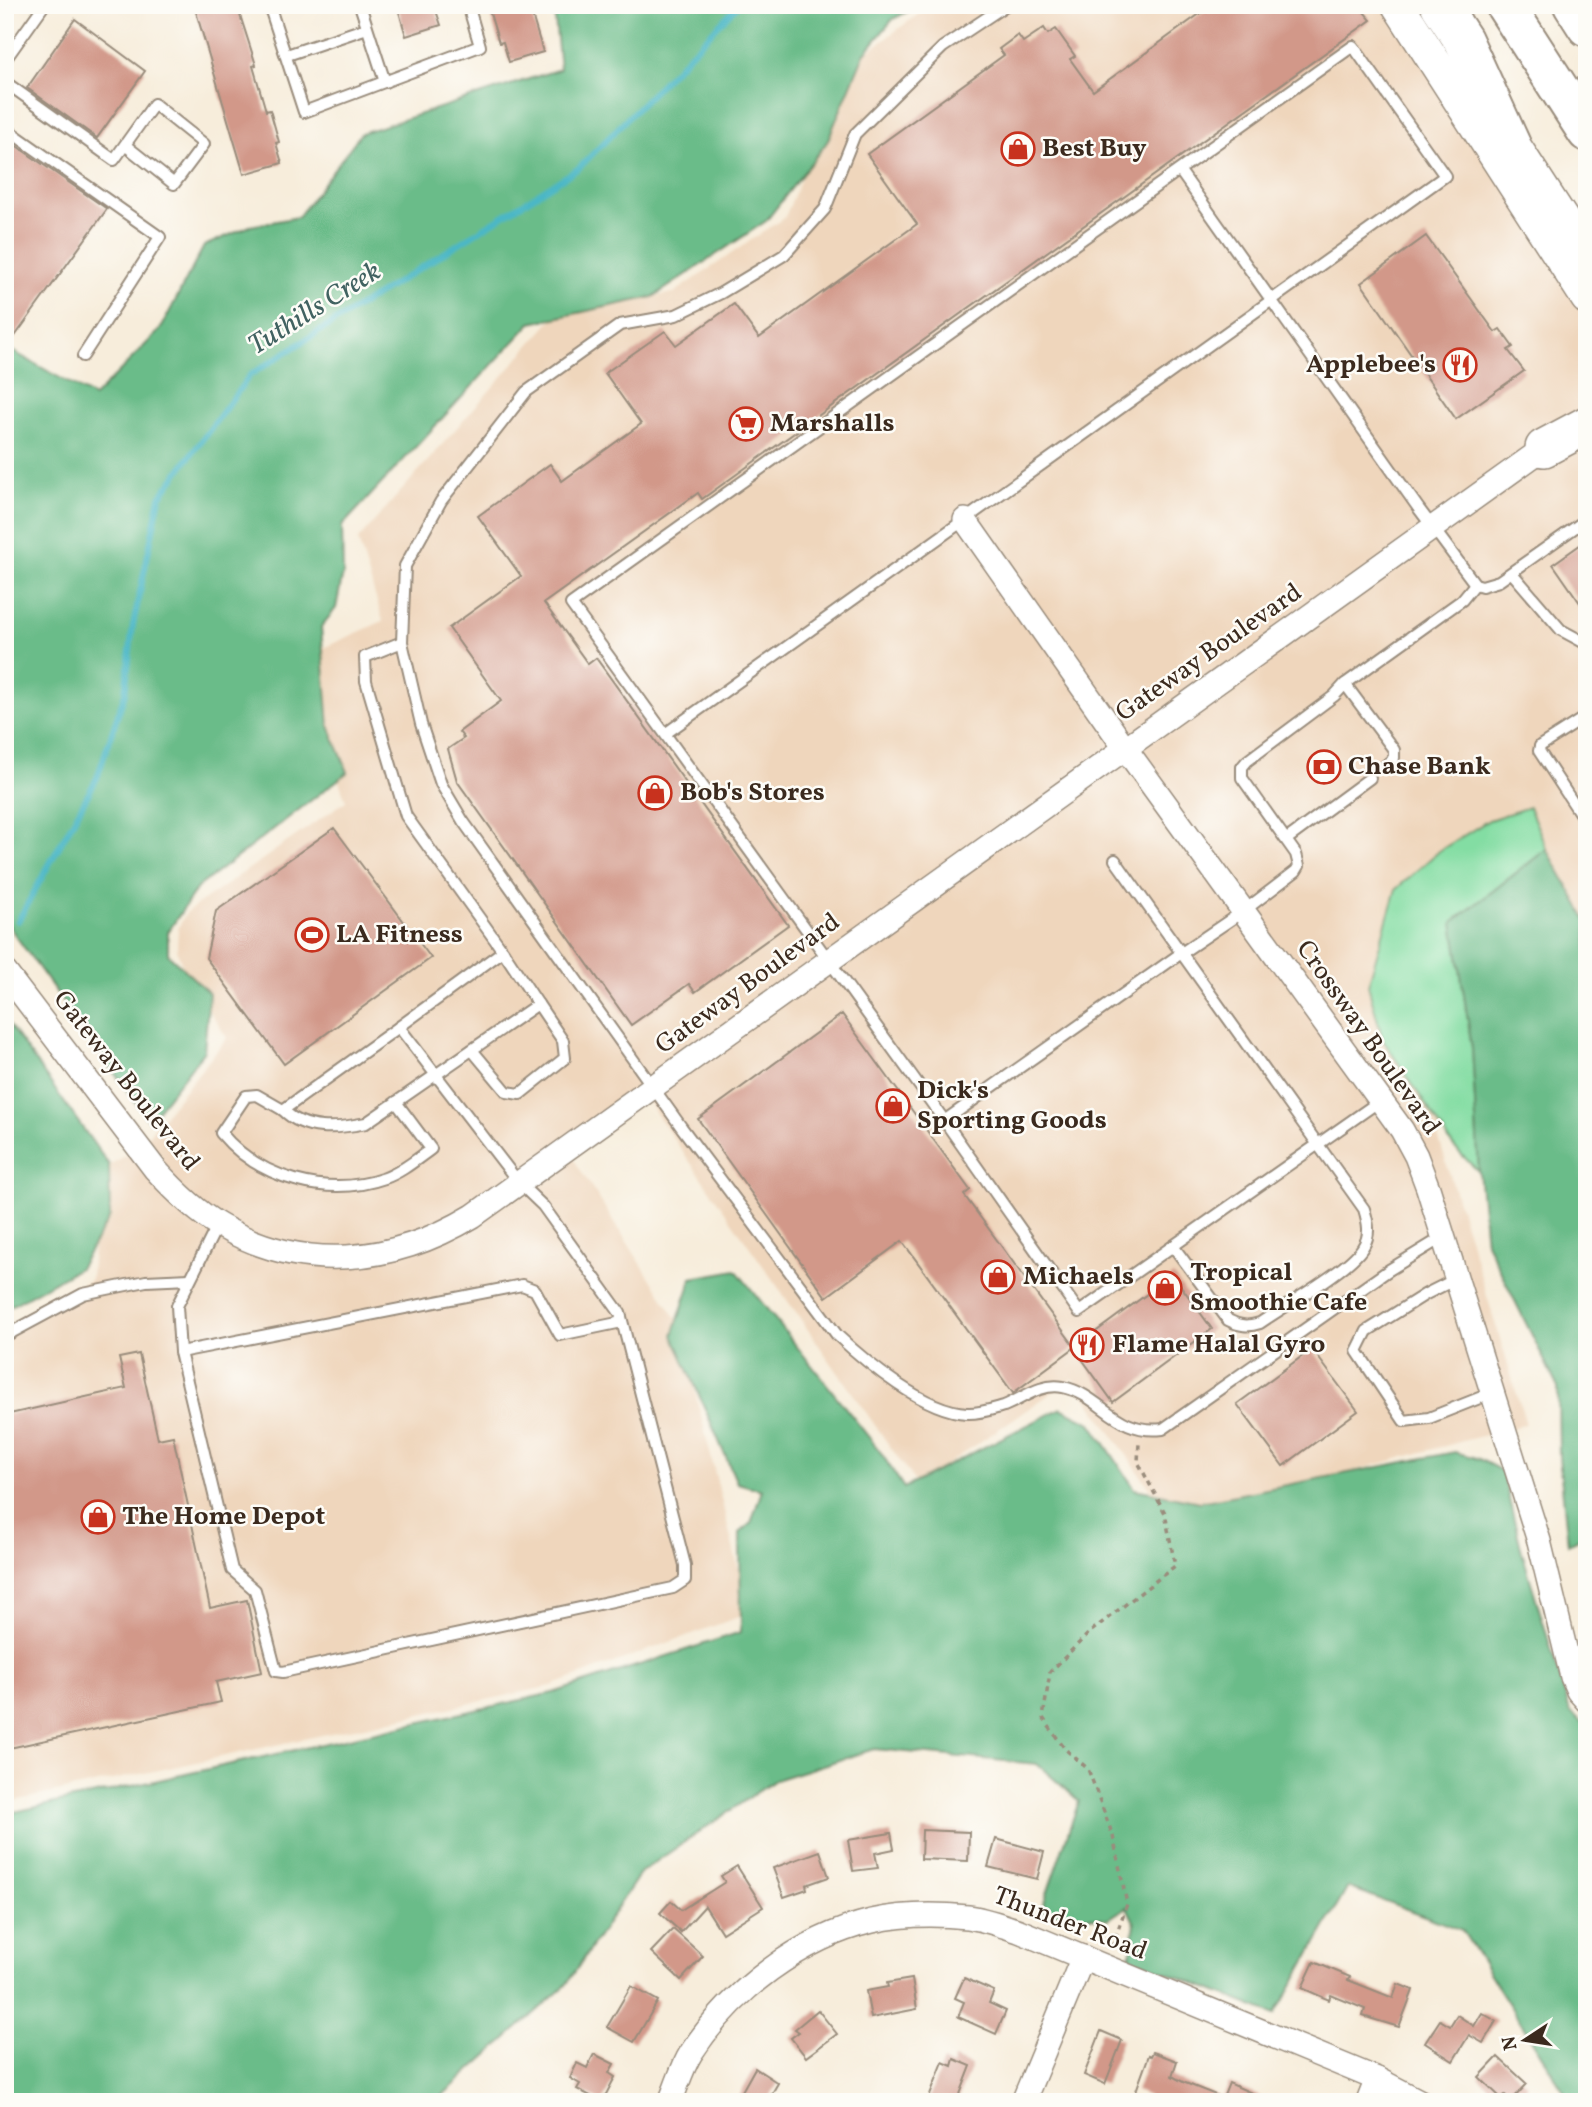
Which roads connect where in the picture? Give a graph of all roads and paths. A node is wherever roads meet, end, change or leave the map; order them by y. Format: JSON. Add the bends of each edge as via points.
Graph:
{"nodes":[{"id":1,"x":44,"y":5,"type":"edge"},
{"id":2,"x":360,"y":5,"type":"edge"},
{"id":3,"x":468,"y":5,"type":"edge"},
{"id":4,"x":1006,"y":5,"type":"edge"},
{"id":5,"x":1398,"y":5,"type":"edge"},
{"id":6,"x":1421,"y":5,"type":"edge"},
{"id":7,"x":1440,"y":5,"type":"edge"},
{"id":8,"x":1505,"y":5,"type":"edge"},
{"id":9,"x":1573,"y":5,"type":"edge"},
{"id":10,"x":274,"y":6,"type":"edge"},
{"id":11,"x":1587,"y":27,"type":"edge"},
{"id":12,"x":367,"y":28,"type":"junction"},
{"id":13,"x":288,"y":55,"type":"junction"},
{"id":14,"x":5,"y":60,"type":"edge"},
{"id":15,"x":5,"y":82,"type":"edge"},
{"id":16,"x":385,"y":82,"type":"junction"},
{"id":17,"x":5,"y":128,"type":"edge"},
{"id":18,"x":1587,"y":132,"type":"edge"},
{"id":19,"x":125,"y":145,"type":"junction"},
{"id":20,"x":1511,"y":145,"type":"junction"},
{"id":21,"x":1180,"y":171,"type":"junction"},
{"id":22,"x":1583,"y":255,"type":"edge"},
{"id":23,"x":1587,"y":298,"type":"edge"},
{"id":24,"x":1272,"y":300,"type":"junction"},
{"id":25,"x":83,"y":356,"type":"dead end"},
{"id":26,"x":1587,"y":405,"type":"edge"},
{"id":27,"x":1587,"y":425,"type":"edge"},
{"id":28,"x":1544,"y":448,"type":"junction"},
{"id":29,"x":1587,"y":519,"type":"edge"},
{"id":30,"x":965,"y":520,"type":"junction"},
{"id":31,"x":1433,"y":528,"type":"junction"},
{"id":32,"x":1512,"y":573,"type":"junction"},
{"id":33,"x":1475,"y":584,"type":"junction"},
{"id":34,"x":402,"y":642,"type":"junction"},
{"id":35,"x":1587,"y":644,"type":"edge"},
{"id":36,"x":1345,"y":684,"type":"junction"},
{"id":37,"x":1587,"y":716,"type":"edge"},
{"id":38,"x":665,"y":734,"type":"junction"},
{"id":39,"x":1125,"y":748,"type":"junction"},
{"id":40,"x":1385,"y":766,"type":"dead end"},
{"id":41,"x":1370,"y":778,"type":"dead end"},
{"id":42,"x":1587,"y":824,"type":"edge"},
{"id":43,"x":1287,"y":839,"type":"junction"},
{"id":44,"x":1115,"y":860,"type":"dead end"},
{"id":45,"x":1245,"y":910,"type":"junction"},
{"id":46,"x":502,"y":951,"type":"junction"},
{"id":47,"x":1180,"y":954,"type":"junction"},
{"id":48,"x":828,"y":960,"type":"junction"},
{"id":49,"x":5,"y":972,"type":"edge"},
{"id":50,"x":538,"y":1004,"type":"junction"},
{"id":51,"x":399,"y":1027,"type":"junction"},
{"id":52,"x":472,"y":1050,"type":"junction"},
{"id":53,"x":436,"y":1075,"type":"junction"},
{"id":54,"x":653,"y":1087,"type":"junction"},
{"id":55,"x":1381,"y":1100,"type":"junction"},
{"id":56,"x":396,"y":1102,"type":"junction"},
{"id":57,"x":283,"y":1110,"type":"junction"},
{"id":58,"x":944,"y":1121,"type":"junction"},
{"id":59,"x":1317,"y":1144,"type":"junction"},
{"id":60,"x":519,"y":1183,"type":"junction"},
{"id":61,"x":218,"y":1224,"type":"junction"},
{"id":62,"x":1443,"y":1237,"type":"junction"},
{"id":63,"x":1173,"y":1245,"type":"junction"},
{"id":64,"x":190,"y":1279,"type":"junction"},
{"id":65,"x":1456,"y":1279,"type":"junction"},
{"id":66,"x":622,"y":1322,"type":"junction"},
{"id":67,"x":5,"y":1336,"type":"edge"},
{"id":68,"x":180,"y":1352,"type":"junction"},
{"id":69,"x":1492,"y":1392,"type":"junction"},
{"id":70,"x":1140,"y":1428,"type":"junction"},
{"id":71,"x":1587,"y":1701,"type":"edge"},
{"id":72,"x":1111,"y":1949,"type":"dead end"},
{"id":73,"x":1083,"y":1957,"type":"junction"},
{"id":74,"x":1377,"y":2079,"type":"junction"},
{"id":75,"x":670,"y":2102,"type":"edge"},
{"id":76,"x":1023,"y":2102,"type":"edge"},
{"id":77,"x":1368,"y":2102,"type":"edge"},
{"id":78,"x":1421,"y":2102,"type":"edge"}],
"edges":[{"from":1,"to":14,"type":"lane"},
{"from":2,"to":12,"type":"lane"},
{"from":3,"to":16,"type":"lane","via":[[480,46]]},
{"from":4,"to":34,"type":"lane","via":[[943,47],[855,134],[825,209],[784,255],[676,315],[620,325],[526,392],[441,501],[405,566]]},
{"from":5,"to":23,"type":"main road"},
{"from":6,"to":20,"type":"main road"},
{"from":7,"to":20,"type":"highway","via":[[1462,40]]},
{"from":8,"to":18,"type":"highway"},
{"from":9,"to":11,"type":"highway"},
{"from":10,"to":13,"type":"lane"},
{"from":12,"to":13,"type":"lane"},
{"from":12,"to":16,"type":"lane"},
{"from":13,"to":16,"type":"lane","via":[[304,112]]},
{"from":15,"to":19,"type":"lane","via":[[114,160]]},
{"from":17,"to":25,"type":"lane","via":[[160,237]]},
{"from":19,"to":19,"type":"lane","via":[[154,104],[204,144],[174,184]]},
{"from":20,"to":22,"type":"highway"},
{"from":21,"to":24,"type":"lane"},
{"from":21,"to":24,"type":"lane","via":[[1353,46],[1445,176]]},
{"from":21,"to":38,"type":"lane","via":[[571,604]]},
{"from":24,"to":30,"type":"lane"},
{"from":24,"to":31,"type":"lane"},
{"from":26,"to":28,"type":"main road"},
{"from":27,"to":28,"type":"highway"},
{"from":28,"to":31,"type":"street","name":"Gateway Boulevard"},
{"from":29,"to":32,"type":"lane"},
{"from":30,"to":38,"type":"lane"},
{"from":30,"to":39,"type":"street","name":"Crossway Boulevard"},
{"from":31,"to":33,"type":"lane"},
{"from":31,"to":39,"type":"street","name":"Gateway Boulevard"},
{"from":32,"to":33,"type":"lane","via":[[1490,584]]},
{"from":32,"to":35,"type":"lane","via":[[1561,630]]},
{"from":33,"to":36,"type":"lane","via":[[1462,600]]},
{"from":34,"to":46,"type":"lane","via":[[365,657],[366,681],[406,816]]},
{"from":34,"to":54,"type":"lane","via":[[440,784]]},
{"from":36,"to":40,"type":"lane","via":[[1394,750],[1394,758]]},
{"from":36,"to":43,"type":"lane","via":[[1242,767],[1242,778]]},
{"from":37,"to":42,"type":"lane","via":[[1539,751]]},
{"from":38,"to":48,"type":"lane"},
{"from":39,"to":45,"type":"street","name":"Crossway Boulevard"},
{"from":39,"to":48,"type":"street","name":"Gateway Boulevard"},
{"from":41,"to":43,"type":"lane"},
{"from":43,"to":45,"type":"lane","via":[[1299,866]]},
{"from":44,"to":47,"type":"lane"},
{"from":45,"to":47,"type":"lane"},
{"from":45,"to":55,"type":"street","name":"Crossway Boulevard"},
{"from":46,"to":50,"type":"lane"},
{"from":46,"to":51,"type":"lane"},
{"from":47,"to":58,"type":"lane"},
{"from":47,"to":59,"type":"lane"},
{"from":48,"to":54,"type":"street","name":"Gateway Boulevard"},
{"from":48,"to":58,"type":"lane"},
{"from":49,"to":61,"type":"street","name":"Gateway Boulevard","via":[[155,1169]]},
{"from":50,"to":52,"type":"lane"},
{"from":50,"to":52,"type":"lane","via":[[564,1041],[565,1058],[520,1094],[507,1092]]},
{"from":51,"to":53,"type":"lane"},
{"from":51,"to":57,"type":"lane"},
{"from":52,"to":53,"type":"lane"},
{"from":53,"to":56,"type":"lane"},
{"from":53,"to":60,"type":"lane"},
{"from":54,"to":60,"type":"street","name":"Gateway Boulevard"},
{"from":54,"to":70,"type":"lane","via":[[837,1335],[900,1386],[933,1404],[967,1413],[1004,1405],[1054,1385],[1077,1390],[1113,1417]]},
{"from":55,"to":59,"type":"lane"},
{"from":55,"to":62,"type":"street","name":"Crossway Boulevard","via":[[1416,1156]]},
{"from":56,"to":57,"type":"lane","via":[[366,1123],[343,1128],[293,1120]]},
{"from":56,"to":57,"type":"lane","via":[[432,1149],[387,1178],[362,1184],[324,1185],[286,1178],[261,1167],[220,1133],[246,1096],[257,1095]]},
{"from":58,"to":63,"type":"lane","via":[[1079,1312]]},
{"from":59,"to":63,"type":"lane"},
{"from":59,"to":63,"type":"lane","via":[[1364,1209],[1368,1222],[1364,1245],[1348,1264],[1260,1323],[1238,1325],[1219,1311]]},
{"from":60,"to":61,"type":"street","name":"Gateway Boulevard","via":[[454,1227],[386,1253],[334,1257],[284,1251]]},
{"from":60,"to":66,"type":"lane","via":[[543,1206]]},
{"from":61,"to":64,"type":"lane"},
{"from":62,"to":65,"type":"street","name":"Crossway Boulevard"},
{"from":62,"to":70,"type":"lane","via":[[1163,1429]]},
{"from":64,"to":67,"type":"lane","via":[[146,1281],[83,1294]]},
{"from":64,"to":68,"type":"lane","via":[[177,1306]]},
{"from":65,"to":69,"type":"street","name":"Crossway Boulevard"},
{"from":65,"to":69,"type":"lane","via":[[1367,1331],[1357,1351],[1404,1421],[1429,1418]]},
{"from":66,"to":68,"type":"lane","via":[[560,1335],[535,1290],[522,1285]]},
{"from":66,"to":68,"type":"lane","via":[[685,1565],[685,1580],[673,1588],[283,1672],[274,1668],[256,1590],[232,1570]]},
{"from":69,"to":71,"type":"street","name":"Crossway Boulevard","via":[[1539,1541],[1572,1677]]},
{"from":70,"to":72,"type":"path","via":[[1138,1462],[1165,1513],[1175,1566],[1090,1632],[1050,1672],[1043,1718],[1065,1749],[1088,1769],[1113,1836],[1127,1904]]},
{"from":73,"to":74,"type":"street","name":"Thunder Road"},
{"from":73,"to":75,"type":"street","name":"Thunder Road","via":[[971,1917],[921,1915],[873,1921],[832,1934],[781,1962],[743,1991],[690,2054]]},
{"from":73,"to":76,"type":"street"},
{"from":74,"to":77,"type":"street"},
{"from":74,"to":78,"type":"street","name":"Thunder Road"}]}
